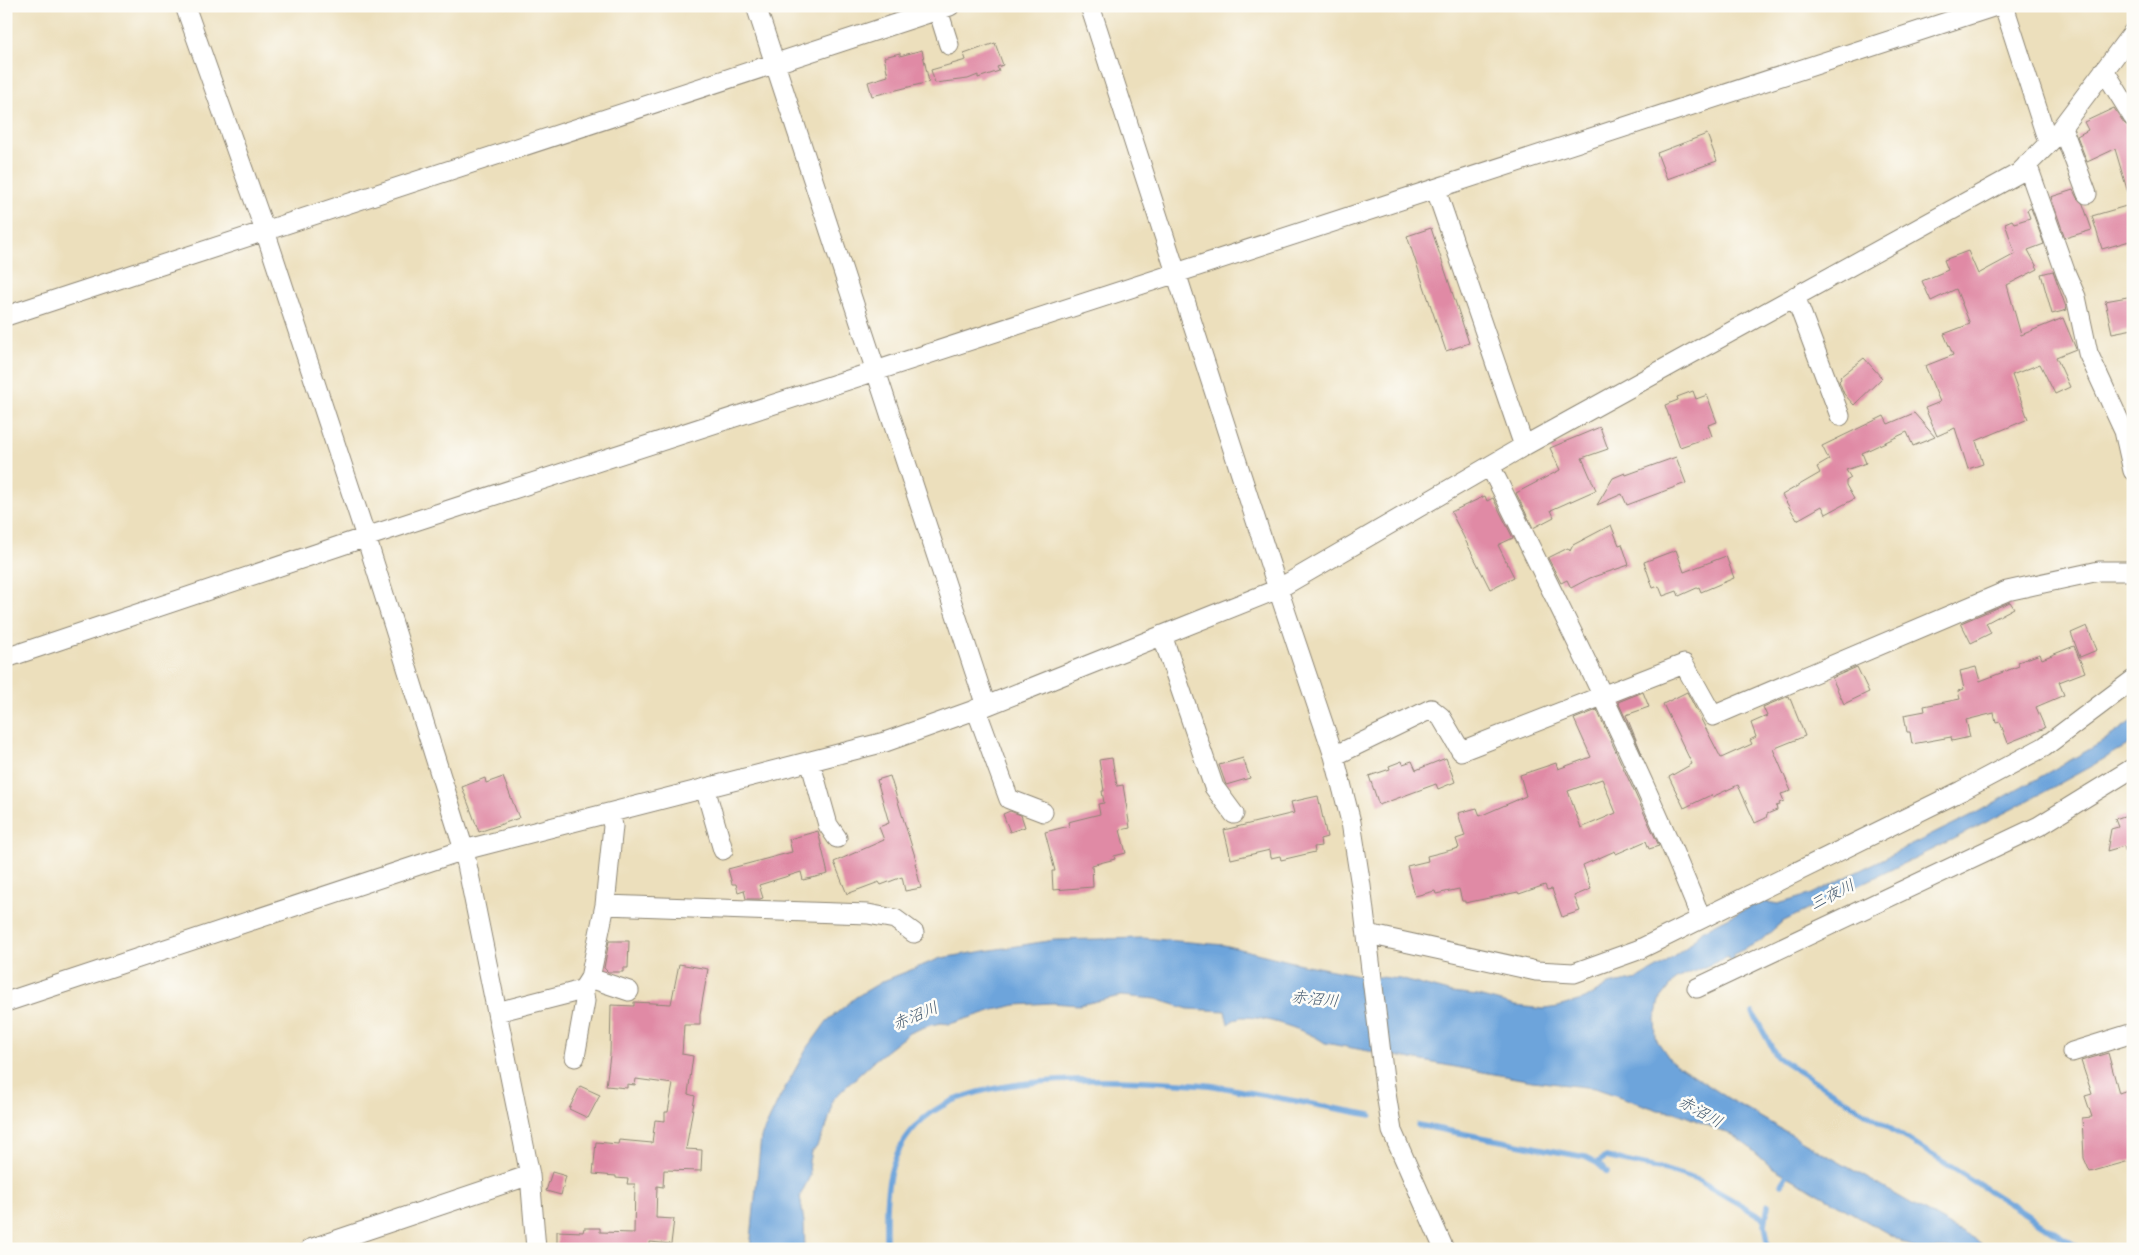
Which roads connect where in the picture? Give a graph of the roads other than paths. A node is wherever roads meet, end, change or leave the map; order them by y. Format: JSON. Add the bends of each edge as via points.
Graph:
{"nodes":[{"id":1,"x":185,"y":6,"type":"edge"},
{"id":2,"x":756,"y":6,"type":"edge"},
{"id":3,"x":1090,"y":6,"type":"edge"},
{"id":4,"x":1996,"y":6,"type":"edge"},
{"id":5,"x":2004,"y":6,"type":"edge"},
{"id":6,"x":944,"y":8,"type":"edge"},
{"id":7,"x":2133,"y":32,"type":"edge"},
{"id":8,"x":949,"y":44,"type":"dead end"},
{"id":9,"x":775,"y":65,"type":"junction"},
{"id":10,"x":2104,"y":70,"type":"junction"},
{"id":11,"x":2130,"y":106,"type":"edge"},
{"id":12,"x":2062,"y":127,"type":"junction"},
{"id":13,"x":2048,"y":142,"type":"junction"},
{"id":14,"x":2027,"y":164,"type":"junction"},
{"id":15,"x":1436,"y":190,"type":"junction"},
{"id":16,"x":2087,"y":194,"type":"dead end"},
{"id":17,"x":264,"y":231,"type":"junction"},
{"id":18,"x":1176,"y":274,"type":"junction"},
{"id":19,"x":1795,"y":296,"type":"junction"},
{"id":20,"x":6,"y":316,"type":"edge"},
{"id":21,"x":876,"y":372,"type":"junction"},
{"id":22,"x":1840,"y":416,"type":"dead end"},
{"id":23,"x":2128,"y":429,"type":"edge"},
{"id":24,"x":1524,"y":446,"type":"junction"},
{"id":25,"x":1490,"y":466,"type":"junction"},
{"id":26,"x":2133,"y":470,"type":"edge"},
{"id":27,"x":366,"y":537,"type":"junction"},
{"id":28,"x":2133,"y":571,"type":"edge"},
{"id":29,"x":1278,"y":589,"type":"junction"},
{"id":30,"x":1162,"y":635,"type":"junction"},
{"id":31,"x":6,"y":658,"type":"edge"},
{"id":32,"x":2133,"y":680,"type":"edge"},
{"id":33,"x":1603,"y":694,"type":"junction"},
{"id":34,"x":981,"y":708,"type":"junction"},
{"id":35,"x":1334,"y":756,"type":"junction"},
{"id":36,"x":810,"y":761,"type":"junction"},
{"id":37,"x":2133,"y":768,"type":"edge"},
{"id":38,"x":705,"y":788,"type":"junction"},
{"id":39,"x":1044,"y":812,"type":"dead end"},
{"id":40,"x":610,"y":813,"type":"junction"},
{"id":41,"x":1234,"y":814,"type":"dead end"},
{"id":42,"x":837,"y":838,"type":"dead end"},
{"id":43,"x":464,"y":850,"type":"junction"},
{"id":44,"x":723,"y":850,"type":"dead end"},
{"id":45,"x":605,"y":905,"type":"junction"},
{"id":46,"x":1701,"y":918,"type":"junction"},
{"id":47,"x":914,"y":933,"type":"dead end"},
{"id":48,"x":1368,"y":934,"type":"junction"},
{"id":49,"x":586,"y":983,"type":"junction"},
{"id":50,"x":1697,"y":988,"type":"dead end"},
{"id":51,"x":630,"y":991,"type":"dead end"},
{"id":52,"x":6,"y":1002,"type":"edge"},
{"id":53,"x":497,"y":1012,"type":"junction"},
{"id":54,"x":2133,"y":1033,"type":"edge"},
{"id":55,"x":2072,"y":1052,"type":"dead end"},
{"id":56,"x":575,"y":1057,"type":"dead end"},
{"id":57,"x":530,"y":1175,"type":"junction"},
{"id":58,"x":310,"y":1249,"type":"edge"},
{"id":59,"x":536,"y":1249,"type":"edge"},
{"id":60,"x":1444,"y":1249,"type":"edge"}],
"edges":[{"from":1,"to":17,"type":"street"},
{"from":2,"to":9,"type":"street"},
{"from":3,"to":18,"type":"street"},
{"from":4,"to":15,"type":"street"},
{"from":5,"to":13,"type":"street"},
{"from":6,"to":8,"type":"street"},
{"from":6,"to":9,"type":"street"},
{"from":7,"to":10,"type":"street"},
{"from":9,"to":17,"type":"street"},
{"from":9,"to":21,"type":"street"},
{"from":10,"to":11,"type":"street"},
{"from":10,"to":12,"type":"street"},
{"from":12,"to":13,"type":"street"},
{"from":12,"to":16,"type":"street"},
{"from":13,"to":14,"type":"street"},
{"from":14,"to":19,"type":"street","via":[[2019,173]]},
{"from":14,"to":23,"type":"street","via":[[2076,297],[2088,353]]},
{"from":15,"to":18,"type":"street"},
{"from":15,"to":24,"type":"street"},
{"from":17,"to":20,"type":"street"},
{"from":17,"to":27,"type":"street"},
{"from":18,"to":21,"type":"street"},
{"from":18,"to":29,"type":"street"},
{"from":19,"to":22,"type":"street"},
{"from":19,"to":24,"type":"street"},
{"from":21,"to":27,"type":"street"},
{"from":21,"to":34,"type":"street"},
{"from":23,"to":26,"type":"street"},
{"from":24,"to":25,"type":"street"},
{"from":25,"to":29,"type":"street"},
{"from":25,"to":33,"type":"street"},
{"from":27,"to":31,"type":"street"},
{"from":27,"to":43,"type":"street"},
{"from":28,"to":33,"type":"street","via":[[2100,570],[2007,591],[1713,716],[1684,664]]},
{"from":29,"to":30,"type":"street"},
{"from":29,"to":35,"type":"street"},
{"from":30,"to":34,"type":"street"},
{"from":30,"to":41,"type":"street","via":[[1214,787]]},
{"from":32,"to":46,"type":"street","via":[[2044,747]]},
{"from":33,"to":35,"type":"street","via":[[1461,751],[1441,717],[1431,709]]},
{"from":33,"to":46,"type":"street","via":[[1671,843]]},
{"from":34,"to":36,"type":"street","via":[[885,742]]},
{"from":34,"to":39,"type":"street","via":[[1009,799]]},
{"from":35,"to":48,"type":"street","via":[[1351,822]]},
{"from":36,"to":38,"type":"street"},
{"from":36,"to":42,"type":"street","via":[[828,825]]},
{"from":37,"to":50,"type":"street","via":[[2039,826]]},
{"from":38,"to":40,"type":"street"},
{"from":38,"to":44,"type":"street"},
{"from":40,"to":43,"type":"street"},
{"from":40,"to":45,"type":"street","via":[[613,826]]},
{"from":43,"to":52,"type":"street"},
{"from":43,"to":53,"type":"street"},
{"from":45,"to":47,"type":"street","via":[[868,914],[895,919]]},
{"from":45,"to":49,"type":"street"},
{"from":46,"to":48,"type":"street","via":[[1638,950],[1574,973],[1536,971]]},
{"from":48,"to":60,"type":"street","via":[[1384,1087],[1392,1131]]},
{"from":49,"to":51,"type":"street"},
{"from":49,"to":53,"type":"street"},
{"from":49,"to":56,"type":"street"},
{"from":53,"to":57,"type":"street"},
{"from":54,"to":55,"type":"street"},
{"from":57,"to":58,"type":"street"},
{"from":57,"to":59,"type":"street"}]}
